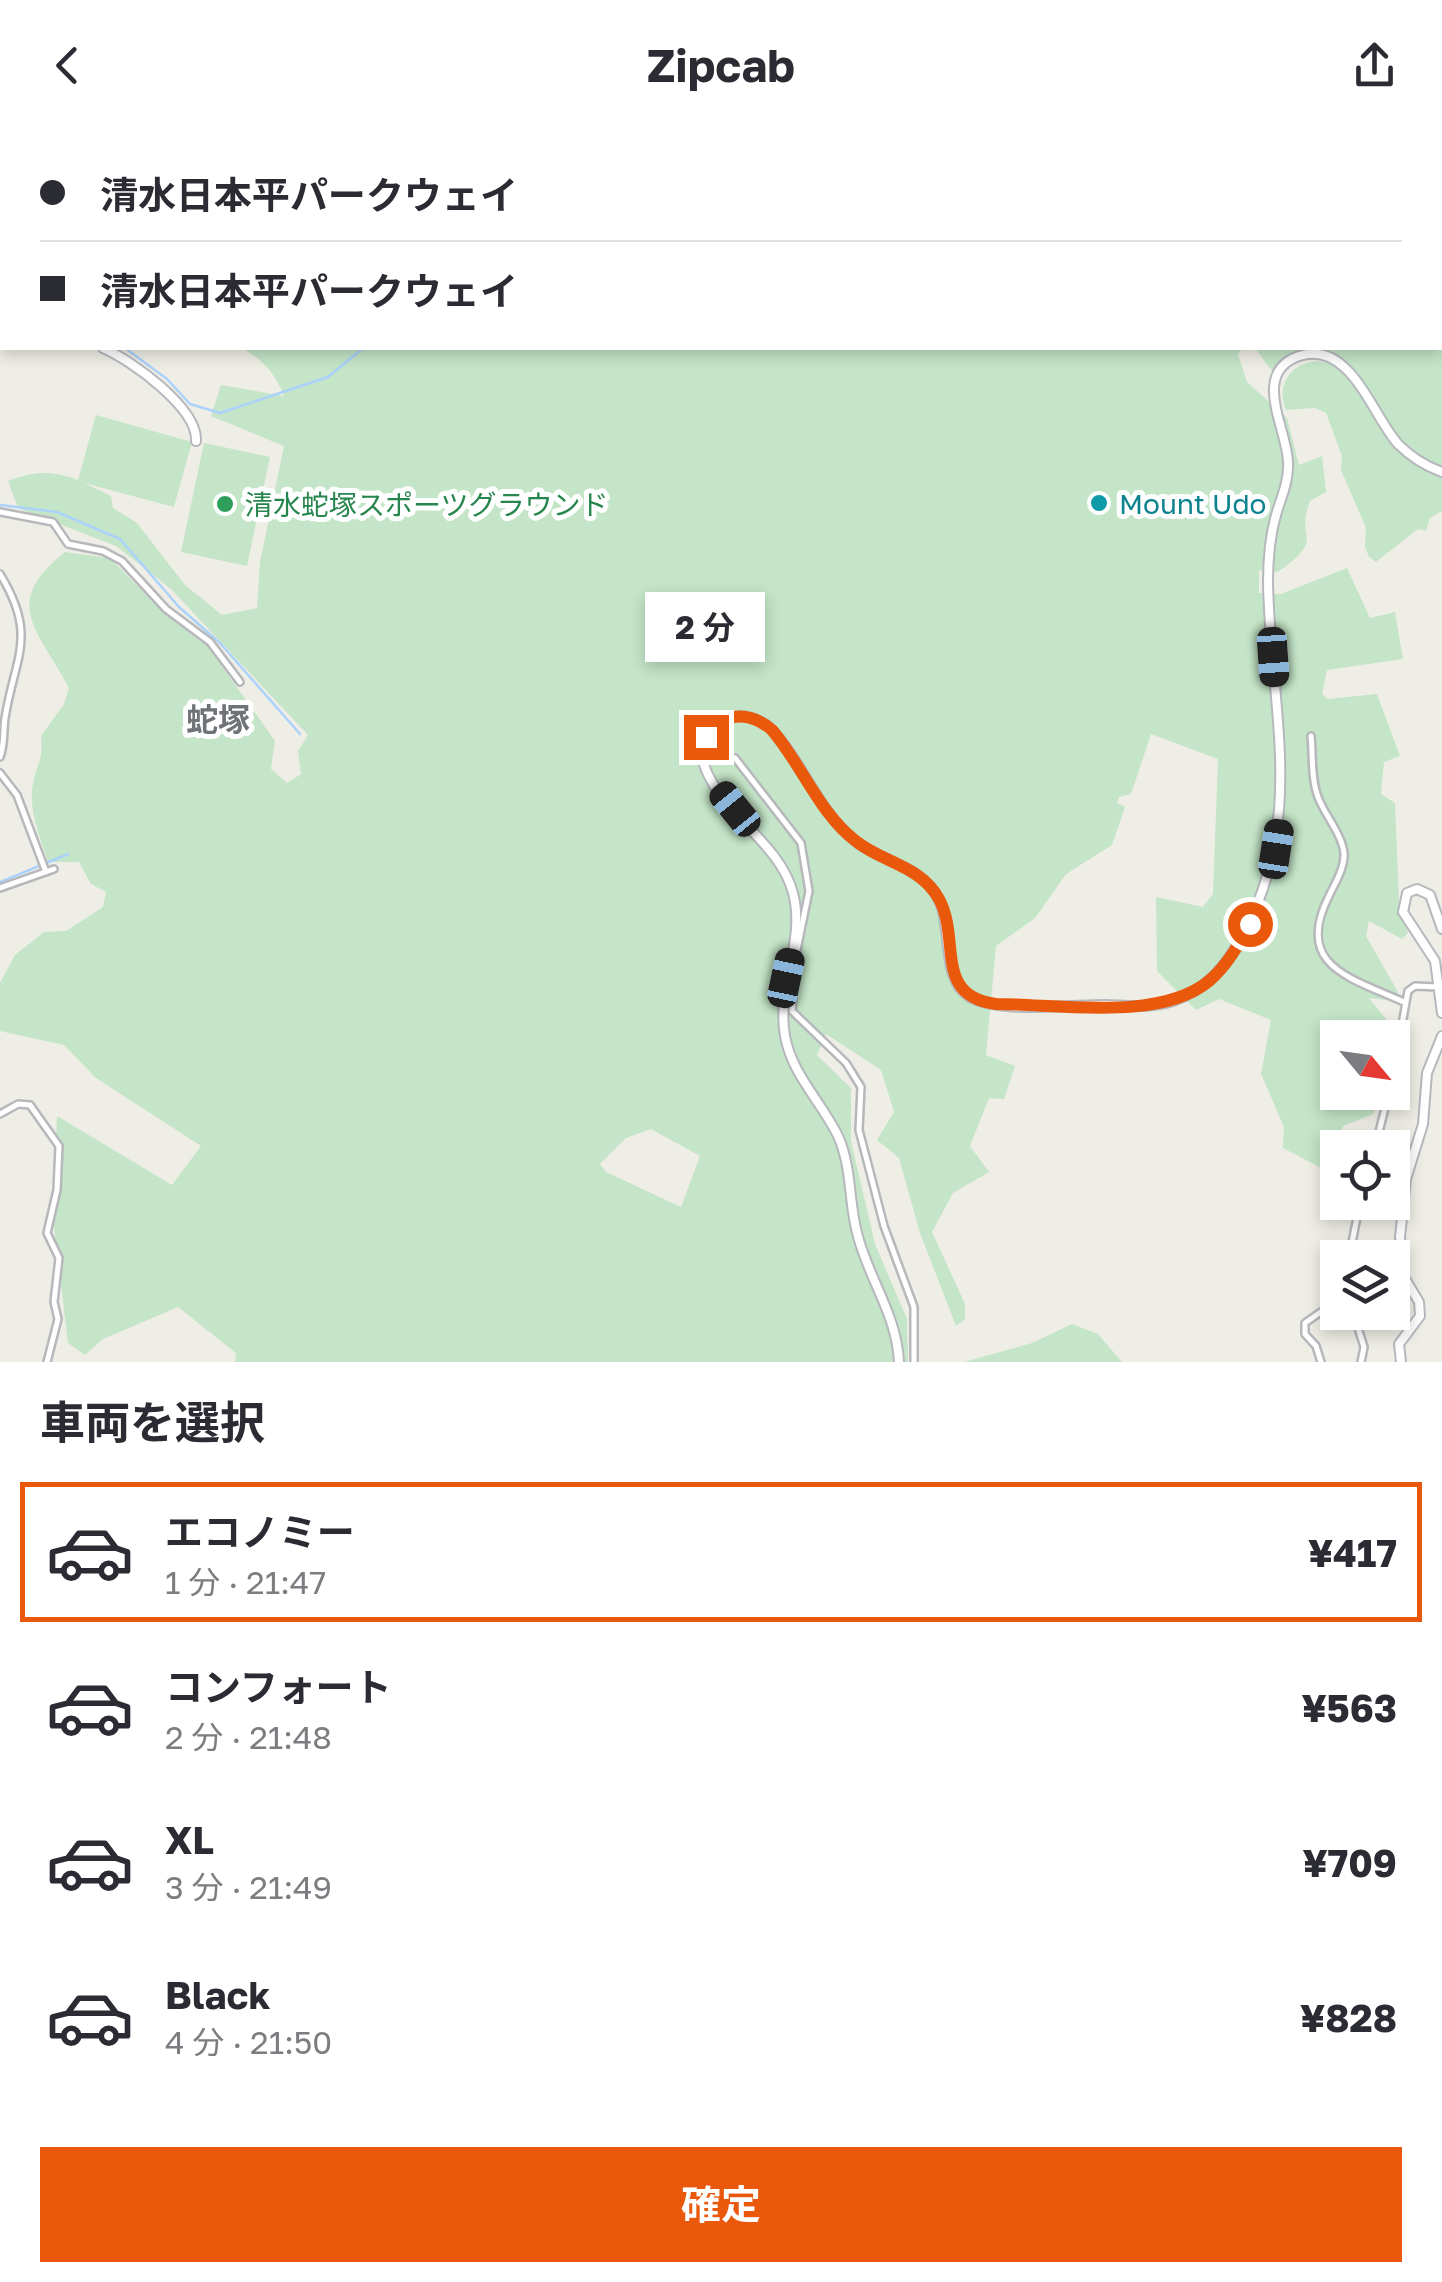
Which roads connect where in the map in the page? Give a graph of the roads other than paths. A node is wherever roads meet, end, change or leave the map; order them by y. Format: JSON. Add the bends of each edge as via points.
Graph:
{"nodes":[{"id":1,"x":1442,"y":148,"type":"edge"},
{"id":2,"x":1442,"y":161,"type":"edge"},
{"id":3,"x":107,"y":350,"type":"edge"},
{"id":4,"x":196,"y":441,"type":"dead end"},
{"id":5,"x":1442,"y":472,"type":"edge"},
{"id":6,"x":0,"y":512,"type":"edge"},
{"id":7,"x":0,"y":574,"type":"edge"},
{"id":8,"x":240,"y":682,"type":"dead end"},
{"id":9,"x":1311,"y":736,"type":"dead end"},
{"id":10,"x":0,"y":758,"type":"edge"},
{"id":11,"x":735,"y":758,"type":"dead end"},
{"id":12,"x":0,"y":773,"type":"edge"},
{"id":13,"x":0,"y":888,"type":"edge"},
{"id":14,"x":1442,"y":929,"type":"edge"},
{"id":15,"x":1438,"y":987,"type":"junction"},
{"id":16,"x":1406,"y":1003,"type":"junction"},
{"id":17,"x":1442,"y":1013,"type":"edge"},
{"id":18,"x":1403,"y":1020,"type":"edge"},
{"id":19,"x":1442,"y":1036,"type":"edge"},
{"id":20,"x":0,"y":1114,"type":"edge"},
{"id":21,"x":1320,"y":1313,"type":"edge"},
{"id":22,"x":1359,"y":1330,"type":"edge"},
{"id":23,"x":47,"y":1362,"type":"edge"},
{"id":24,"x":898,"y":1362,"type":"edge"},
{"id":25,"x":914,"y":1362,"type":"edge"},
{"id":26,"x":1322,"y":1362,"type":"edge"},
{"id":27,"x":1361,"y":1362,"type":"edge"},
{"id":28,"x":1401,"y":1362,"type":"edge"}],
"edges":[{"from":1,"to":2,"type":"street"},
{"from":3,"to":4,"type":"street","via":[[158,386],[192,421]]},
{"from":5,"to":24,"type":"street","via":[[1404,450],[1338,362],[1319,354],[1288,361],[1278,374],[1274,388],[1288,467],[1268,575],[1283,786],[1278,835],[1250,924],[1216,976],[1174,1000],[1132,1006],[982,1002],[964,992],[956,982],[946,918],[927,883],[849,836],[768,726],[743,716],[715,726],[703,749],[708,776],[779,863],[792,891],[795,932],[783,994],[784,1034],[795,1067],[844,1152],[856,1230],[888,1310]]},
{"from":6,"to":8,"type":"street","via":[[53,522],[68,544],[114,556],[210,642]]},
{"from":7,"to":10,"type":"street","via":[[16,598],[21,628]]},
{"from":9,"to":16,"type":"street","via":[[1316,793],[1344,852],[1319,915],[1318,948],[1339,972]]},
{"from":11,"to":25,"type":"street","via":[[801,843],[809,891],[792,1011],[846,1062],[862,1087],[860,1130],[884,1226],[914,1306]]},
{"from":12,"to":13,"type":"street","via":[[18,795],[50,870]]},
{"from":14,"to":15,"type":"street","via":[[1430,895],[1407,892],[1403,912],[1433,955]]},
{"from":15,"to":16,"type":"street","via":[[1415,986]]},
{"from":15,"to":17,"type":"street"},
{"from":16,"to":18,"type":"street"},
{"from":19,"to":28,"type":"street","via":[[1427,1074],[1424,1124],[1403,1200],[1404,1277],[1420,1316],[1399,1344]]},
{"from":20,"to":23,"type":"street","via":[[18,1104],[30,1106],[59,1146],[48,1234],[59,1258],[58,1319]]},
{"from":21,"to":26,"type":"street","via":[[1305,1323]]},
{"from":22,"to":27,"type":"street"}]}
